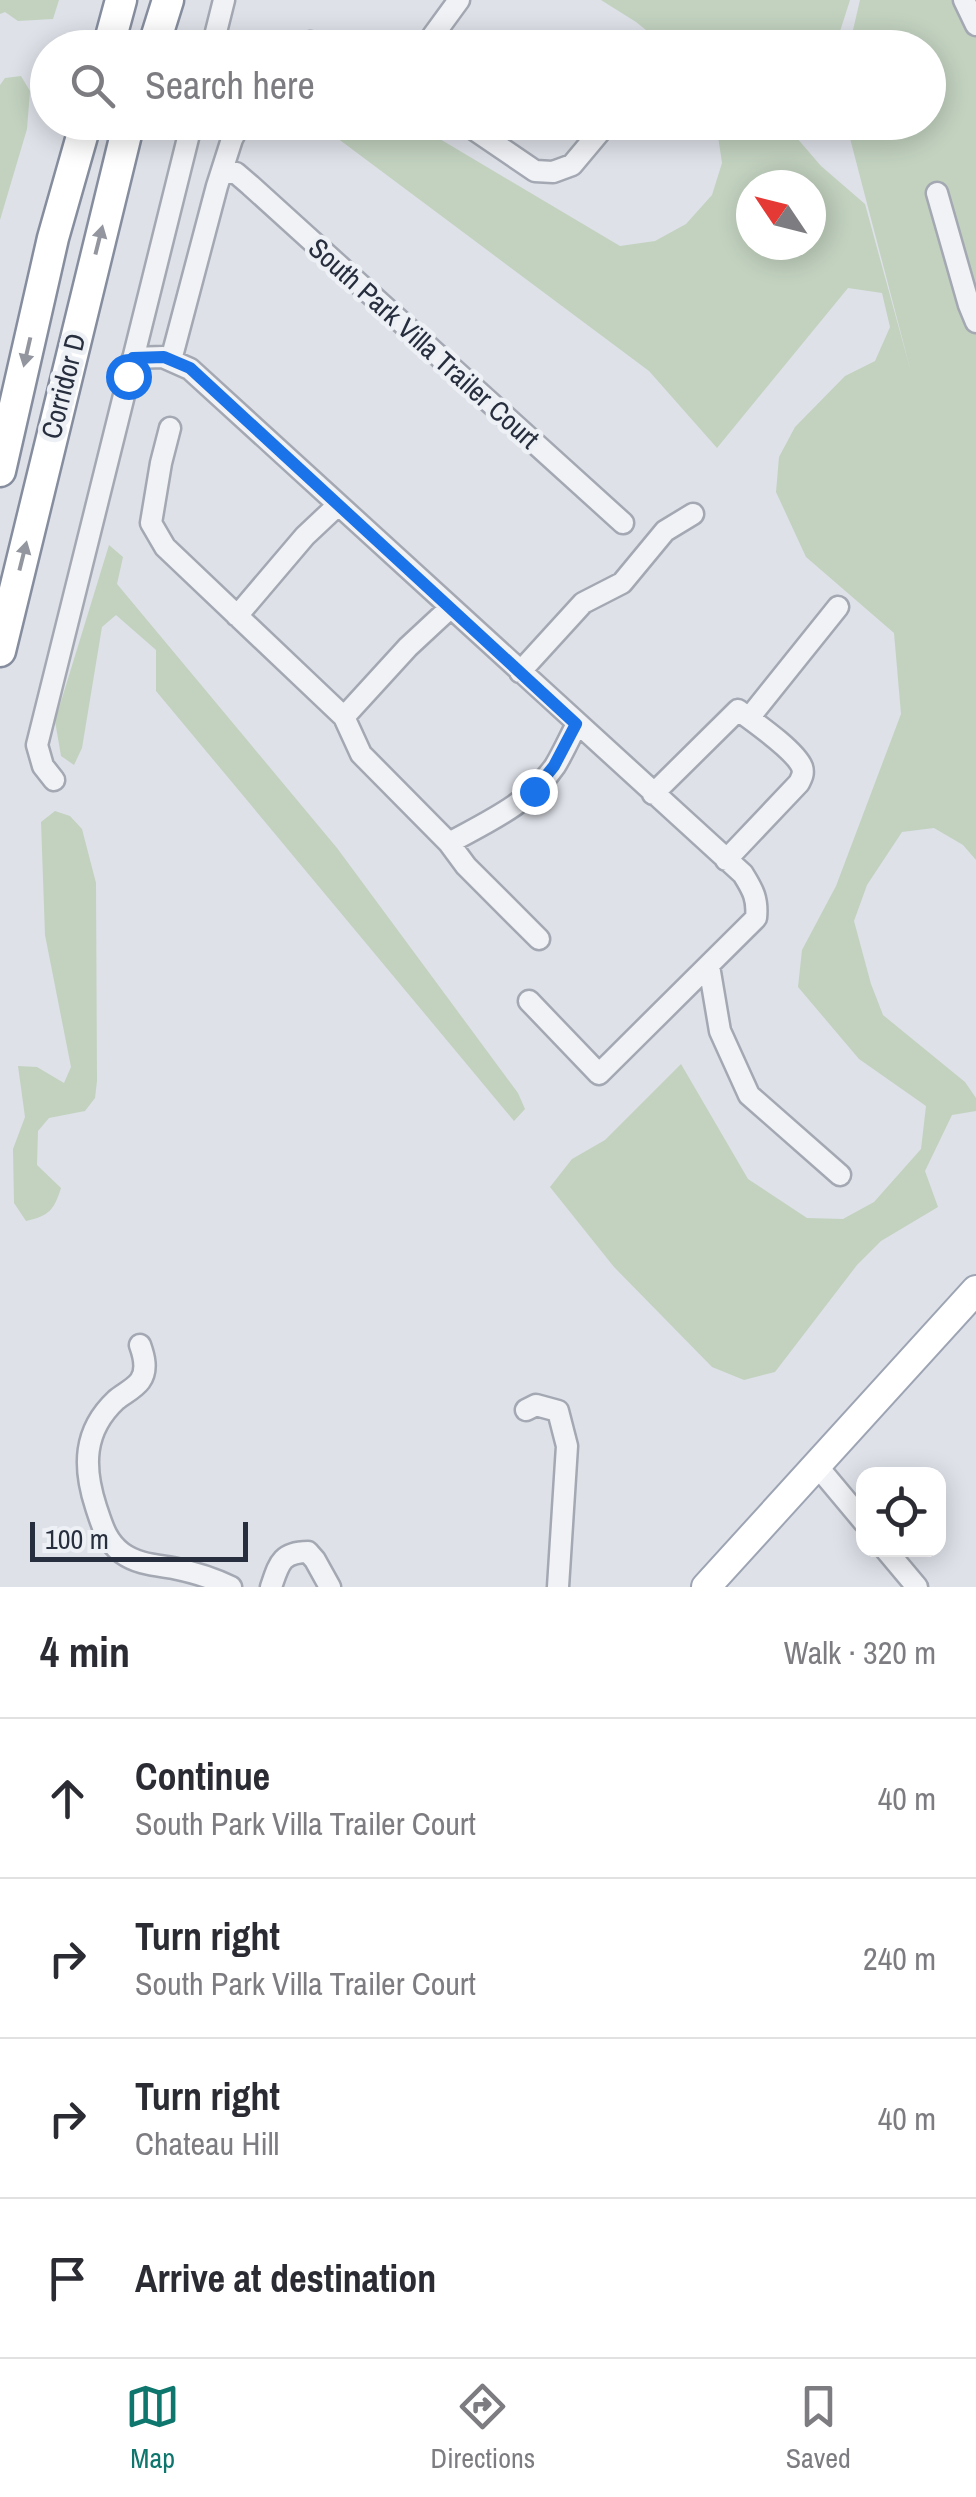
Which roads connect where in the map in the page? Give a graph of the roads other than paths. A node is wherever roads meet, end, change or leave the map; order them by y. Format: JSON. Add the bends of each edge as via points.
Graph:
{"nodes":[{"id":1,"x":121,"y":0,"type":"edge"},
{"id":2,"x":168,"y":0,"type":"edge"},
{"id":3,"x":224,"y":0,"type":"edge"},
{"id":4,"x":458,"y":0,"type":"edge"},
{"id":5,"x":964,"y":0,"type":"edge"},
{"id":6,"x":976,"y":24,"type":"edge"},
{"id":7,"x":113,"y":30,"type":"edge"},
{"id":8,"x":158,"y":30,"type":"edge"},
{"id":9,"x":216,"y":30,"type":"edge"},
{"id":10,"x":437,"y":30,"type":"edge"},
{"id":11,"x":81,"y":140,"type":"edge"},
{"id":12,"x":124,"y":140,"type":"edge"},
{"id":13,"x":188,"y":140,"type":"edge"},
{"id":14,"x":233,"y":140,"type":"edge"},
{"id":15,"x":490,"y":140,"type":"edge"},
{"id":16,"x":593,"y":140,"type":"edge"},
{"id":17,"x":222,"y":170,"type":"junction"},
{"id":18,"x":937,"y":193,"type":"dead end"},
{"id":19,"x":974,"y":309,"type":"edge"},
{"id":20,"x":133,"y":358,"type":"junction"},
{"id":21,"x":171,"y":360,"type":"junction"},
{"id":22,"x":170,"y":428,"type":"dead end"},
{"id":23,"x":0,"y":471,"type":"edge"},
{"id":24,"x":338,"y":505,"type":"junction"},
{"id":25,"x":693,"y":514,"type":"dead end"},
{"id":26,"x":623,"y":524,"type":"dead end"},
{"id":27,"x":838,"y":607,"type":"dead end"},
{"id":28,"x":450,"y":608,"type":"junction"},
{"id":29,"x":237,"y":616,"type":"junction"},
{"id":30,"x":0,"y":651,"type":"edge"},
{"id":31,"x":520,"y":672,"type":"junction"},
{"id":32,"x":344,"y":718,"type":"junction"},
{"id":33,"x":749,"y":718,"type":"junction"},
{"id":34,"x":576,"y":724,"type":"junction"},
{"id":35,"x":54,"y":780,"type":"dead end"},
{"id":36,"x":653,"y":794,"type":"junction"},
{"id":37,"x":449,"y":844,"type":"junction"},
{"id":38,"x":726,"y":860,"type":"junction"},
{"id":39,"x":540,"y":940,"type":"dead end"},
{"id":40,"x":710,"y":966,"type":"junction"},
{"id":41,"x":529,"y":1002,"type":"dead end"},
{"id":42,"x":840,"y":1175,"type":"dead end"},
{"id":43,"x":976,"y":1290,"type":"edge"},
{"id":44,"x":140,"y":1344,"type":"dead end"},
{"id":45,"x":526,"y":1410,"type":"dead end"},
{"id":46,"x":818,"y":1467,"type":"junction"},
{"id":47,"x":856,"y":1512,"type":"edge"},
{"id":48,"x":892,"y":1557,"type":"edge"},
{"id":49,"x":232,"y":1587,"type":"edge"},
{"id":50,"x":271,"y":1587,"type":"edge"},
{"id":51,"x":330,"y":1587,"type":"edge"},
{"id":52,"x":558,"y":1587,"type":"edge"},
{"id":53,"x":706,"y":1587,"type":"edge"},
{"id":54,"x":917,"y":1587,"type":"edge"}],
"edges":[{"from":1,"to":7,"type":"highway"},
{"from":2,"to":8,"type":"highway"},
{"from":3,"to":9,"type":"street"},
{"from":4,"to":10,"type":"street"},
{"from":5,"to":6,"type":"street"},
{"from":11,"to":23,"type":"highway","name":"Corridor D","one_way":true},
{"from":30,"to":12,"type":"highway","name":"Corridor D","one_way":true},
{"from":13,"to":20,"type":"street"},
{"from":14,"to":17,"type":"street"},
{"from":15,"to":16,"type":"street","via":[[535,170],[553,172],[572,166]]},
{"from":17,"to":21,"type":"street"},
{"from":17,"to":26,"type":"street","name":"South Park Villa Trailer Court","via":[[250,185]]},
{"from":18,"to":19,"type":"street"},
{"from":20,"to":21,"type":"street"},
{"from":20,"to":35,"type":"street","via":[[37,745]]},
{"from":21,"to":24,"type":"street","via":[[190,368]]},
{"from":22,"to":29,"type":"street","via":[[151,523],[165,547]]},
{"from":24,"to":28,"type":"street"},
{"from":24,"to":29,"type":"street"},
{"from":25,"to":31,"type":"street","via":[[664,531],[622,583],[583,604]]},
{"from":27,"to":33,"type":"street"},
{"from":28,"to":31,"type":"street"},
{"from":28,"to":32,"type":"street"},
{"from":29,"to":32,"type":"street"},
{"from":31,"to":34,"type":"street"},
{"from":32,"to":37,"type":"street","via":[[360,754]]},
{"from":33,"to":36,"type":"street","via":[[738,710]]},
{"from":33,"to":38,"type":"street","via":[[803,772]]},
{"from":34,"to":36,"type":"street"},
{"from":34,"to":37,"type":"street","via":[[534,791]]},
{"from":36,"to":38,"type":"street"},
{"from":37,"to":39,"type":"street"},
{"from":38,"to":40,"type":"street","via":[[754,890],[756,918]]},
{"from":40,"to":41,"type":"street","via":[[598,1074]]},
{"from":40,"to":42,"type":"street","via":[[720,1031],[749,1095]]},
{"from":43,"to":46,"type":"main road"},
{"from":44,"to":49,"type":"street","via":[[144,1373],[92,1433],[86,1457],[107,1539],[140,1563]]},
{"from":45,"to":52,"type":"street","via":[[536,1405],[558,1412],[567,1446]]},
{"from":46,"to":47,"type":"street"},
{"from":46,"to":53,"type":"main road"},
{"from":48,"to":54,"type":"street"},
{"from":50,"to":51,"type":"street","via":[[286,1556],[308,1552]]}]}
